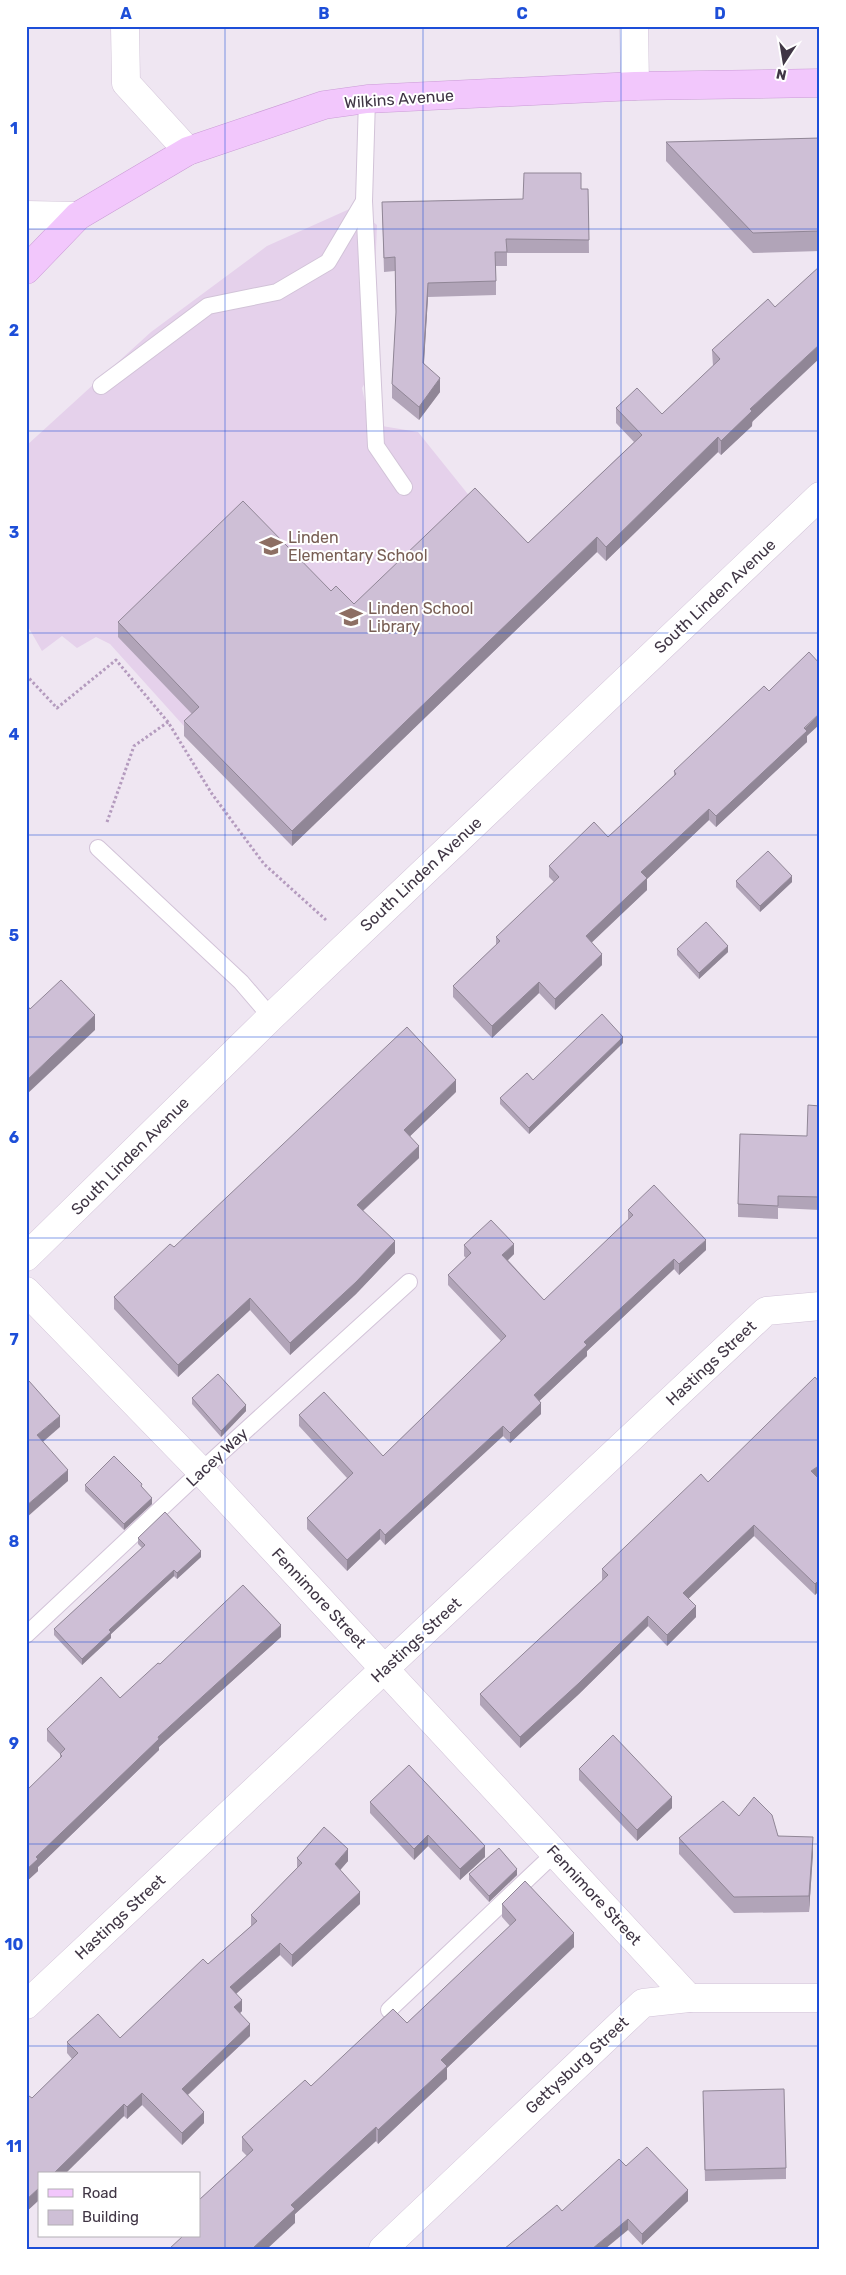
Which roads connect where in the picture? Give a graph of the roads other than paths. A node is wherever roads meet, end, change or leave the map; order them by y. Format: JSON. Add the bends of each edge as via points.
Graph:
{"nodes":[{"id":1,"x":125,"y":26,"type":"edge"},
{"id":2,"x":634,"y":26,"type":"edge"},
{"id":3,"x":820,"y":83,"type":"edge"},
{"id":4,"x":636,"y":86,"type":"junction"},
{"id":5,"x":367,"y":99,"type":"junction"},
{"id":6,"x":188,"y":151,"type":"junction"},
{"id":7,"x":364,"y":201,"type":"junction"},
{"id":8,"x":26,"y":215,"type":"edge"},
{"id":9,"x":78,"y":216,"type":"junction"},
{"id":10,"x":26,"y":270,"type":"edge"},
{"id":11,"x":101,"y":386,"type":"dead end"},
{"id":12,"x":404,"y":487,"type":"dead end"},
{"id":13,"x":820,"y":496,"type":"edge"},
{"id":14,"x":98,"y":848,"type":"road end"},
{"id":15,"x":271,"y":1017,"type":"junction"},
{"id":16,"x":26,"y":1257,"type":"edge"},
{"id":17,"x":409,"y":1282,"type":"dead end"},
{"id":18,"x":26,"y":1291,"type":"edge"},
{"id":19,"x":820,"y":1306,"type":"edge"},
{"id":20,"x":201,"y":1471,"type":"junction"},
{"id":21,"x":26,"y":1635,"type":"edge"},
{"id":22,"x":385,"y":1668,"type":"junction"},
{"id":23,"x":555,"y":1853,"type":"junction"},
{"id":24,"x":689,"y":1998,"type":"junction"},
{"id":25,"x":820,"y":1998,"type":"edge"},
{"id":26,"x":26,"y":2005,"type":"edge"},
{"id":27,"x":389,"y":2010,"type":"edge"},
{"id":28,"x":383,"y":2249,"type":"edge"}],
"edges":[{"from":1,"to":6,"type":"street","via":[[126,82]]},
{"from":2,"to":4,"type":"street"},
{"from":3,"to":4,"type":"main road","name":"Wilkins Avenue"},
{"from":4,"to":5,"type":"main road","name":"Wilkins Avenue"},
{"from":5,"to":6,"type":"main road","name":"Wilkins Avenue","via":[[324,105]]},
{"from":5,"to":7,"type":"lane"},
{"from":6,"to":9,"type":"main road","name":"Wilkins Avenue"},
{"from":7,"to":11,"type":"lane","via":[[328,262],[277,292],[208,306]]},
{"from":7,"to":12,"type":"lane","via":[[376,446]]},
{"from":8,"to":9,"type":"street"},
{"from":9,"to":10,"type":"main road","name":"Wilkins Avenue"},
{"from":13,"to":15,"type":"street","name":"South Linden Avenue"},
{"from":14,"to":15,"type":"lane","via":[[241,982]]},
{"from":15,"to":16,"type":"street","name":"South Linden Avenue"},
{"from":17,"to":20,"type":"lane","name":"Lacey Way"},
{"from":18,"to":20,"type":"street","name":"Fennimore Street"},
{"from":19,"to":22,"type":"street","name":"Hastings Street","via":[[766,1311]]},
{"from":20,"to":21,"type":"lane","name":"Lacey Way"},
{"from":20,"to":22,"type":"street","name":"Fennimore Street"},
{"from":22,"to":23,"type":"street","name":"Fennimore Street"},
{"from":22,"to":26,"type":"street","name":"Hastings Street"},
{"from":23,"to":24,"type":"street","name":"Fennimore Street"},
{"from":23,"to":27,"type":"lane"},
{"from":24,"to":25,"type":"street","name":"Gettysburg Street"},
{"from":24,"to":28,"type":"street","name":"Gettysburg Street","via":[[643,2003]]}]}
